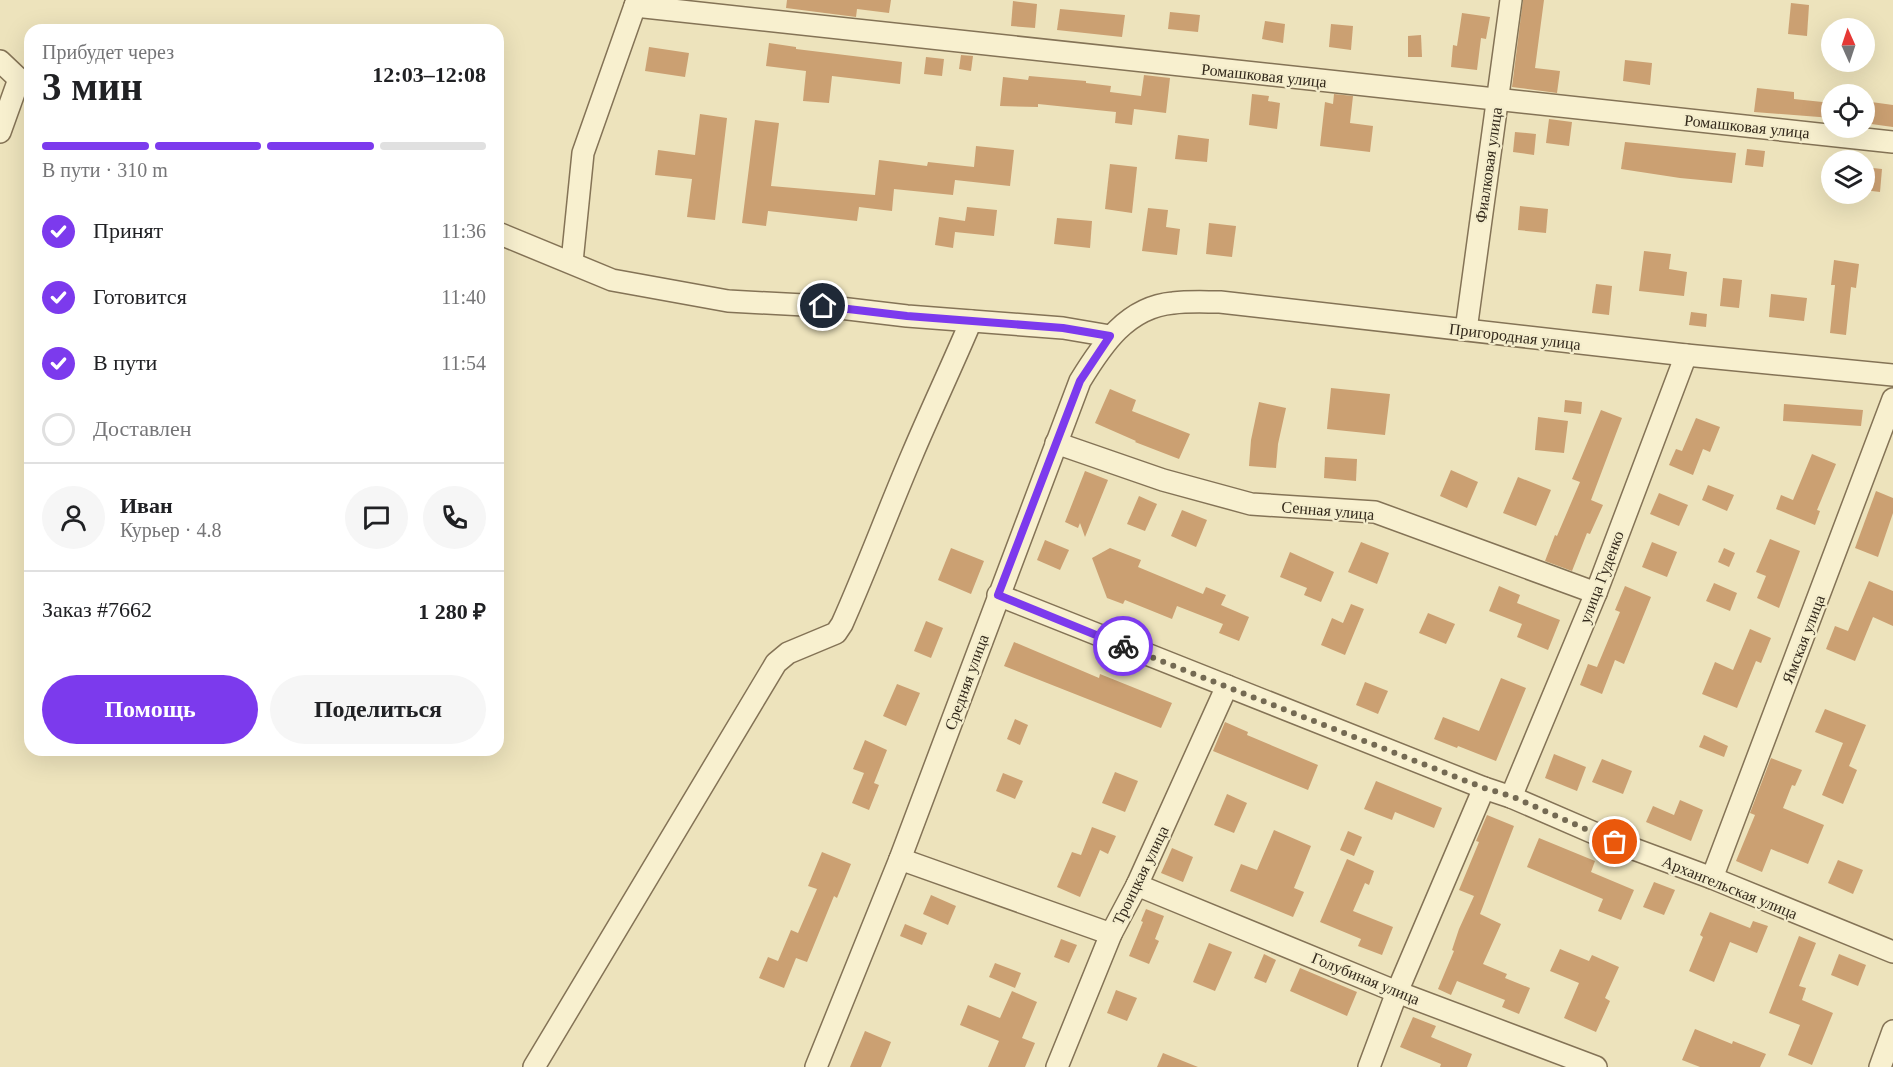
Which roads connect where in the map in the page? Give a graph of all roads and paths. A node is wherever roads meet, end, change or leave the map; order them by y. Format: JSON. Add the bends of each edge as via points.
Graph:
{"nodes":[{"id":1,"x":1511,"y":0,"type":"edge"},
{"id":2,"x":636,"y":3,"type":"edge"},
{"id":3,"x":0,"y":61,"type":"edge"},
{"id":4,"x":24,"y":81,"type":"edge"},
{"id":5,"x":1497,"y":100,"type":"junction"},
{"id":6,"x":0,"y":132,"type":"edge"},
{"id":7,"x":1893,"y":142,"type":"edge"},
{"id":8,"x":504,"y":235,"type":"edge"},
{"id":9,"x":572,"y":262,"type":"junction"},
{"id":10,"x":1139,"y":313,"type":"joint"},
{"id":11,"x":971,"y":321,"type":"junction"},
{"id":12,"x":1466,"y":330,"type":"junction"},
{"id":13,"x":1110,"y":336,"type":"junction"},
{"id":14,"x":1686,"y":355,"type":"junction"},
{"id":15,"x":1893,"y":375,"type":"edge"},
{"id":16,"x":1893,"y":399,"type":"edge"},
{"id":17,"x":1056,"y":443,"type":"junction"},
{"id":18,"x":1596,"y":593,"type":"junction"},
{"id":19,"x":998,"y":595,"type":"junction"},
{"id":20,"x":1227,"y":686,"type":"junction"},
{"id":21,"x":1484,"y":788,"type":"junction"},
{"id":22,"x":1511,"y":796,"type":"junction"},
{"id":23,"x":900,"y":858,"type":"junction"},
{"id":24,"x":1712,"y":878,"type":"junction"},
{"id":25,"x":1137,"y":885,"type":"junction"},
{"id":26,"x":1111,"y":934,"type":"junction"},
{"id":27,"x":1893,"y":952,"type":"edge"},
{"id":28,"x":1397,"y":992,"type":"junction"},
{"id":29,"x":1893,"y":1031,"type":"edge"},
{"id":30,"x":534,"y":1067,"type":"edge"},
{"id":31,"x":816,"y":1067,"type":"edge"},
{"id":32,"x":1057,"y":1067,"type":"edge"},
{"id":33,"x":1369,"y":1067,"type":"edge"},
{"id":34,"x":1596,"y":1067,"type":"edge"},
{"id":35,"x":1880,"y":1067,"type":"edge"}],
"edges":[{"from":1,"to":5,"type":"street","name":"Фиалковая улица"},
{"from":2,"to":5,"type":"street","name":"Ромашковая улица"},
{"from":2,"to":9,"type":"street","via":[[583,153]]},
{"from":3,"to":4,"type":"street"},
{"from":4,"to":6,"type":"street"},
{"from":5,"to":7,"type":"street","name":"Ромашковая улица"},
{"from":5,"to":12,"type":"street","name":"Фиалковая улица"},
{"from":8,"to":9,"type":"street"},
{"from":9,"to":11,"type":"street","via":[[612,280],[728,301]]},
{"from":10,"to":12,"type":"street","name":"Пригородная улица","via":[[1172,303],[1220,302]]},
{"from":10,"to":13,"type":"street","name":"Средняя улица"},
{"from":11,"to":13,"type":"street"},
{"from":11,"to":30,"type":"street","via":[[842,624],[836,633],[788,653],[776,663]]},
{"from":12,"to":14,"type":"street","name":"Пригородная улица"},
{"from":13,"to":17,"type":"street","name":"Средняя улица","via":[[1080,381]]},
{"from":14,"to":15,"type":"street","name":"Пригородная улица"},
{"from":14,"to":18,"type":"street","name":"улица Гуденко"},
{"from":16,"to":24,"type":"street","name":"Ямская улица"},
{"from":17,"to":18,"type":"street","name":"Сенная улица","via":[[1163,480],[1251,504],[1375,512]]},
{"from":17,"to":19,"type":"street","name":"Средняя улица"},
{"from":18,"to":22,"type":"street","name":"улица Гуденко"},
{"from":19,"to":20,"type":"street","name":"Архангельская улица"},
{"from":19,"to":23,"type":"street","name":"Средняя улица"},
{"from":20,"to":21,"type":"street","name":"Архангельская улица"},
{"from":20,"to":25,"type":"street","name":"Троицкая улица"},
{"from":21,"to":22,"type":"street","name":"Архангельская улица"},
{"from":21,"to":28,"type":"street"},
{"from":22,"to":24,"type":"street","name":"Архангельская улица","via":[[1615,842]]},
{"from":23,"to":26,"type":"street"},
{"from":23,"to":31,"type":"street","name":"Средняя улица"},
{"from":24,"to":27,"type":"street","name":"Архангельская улица"},
{"from":25,"to":26,"type":"street","name":"Троицкая улица"},
{"from":25,"to":28,"type":"street","name":"Голубиная улица"},
{"from":26,"to":32,"type":"street","name":"Троицкая улица"},
{"from":28,"to":33,"type":"street"},
{"from":28,"to":34,"type":"street","name":"Голубиная улица"},
{"from":29,"to":35,"type":"street"}]}
